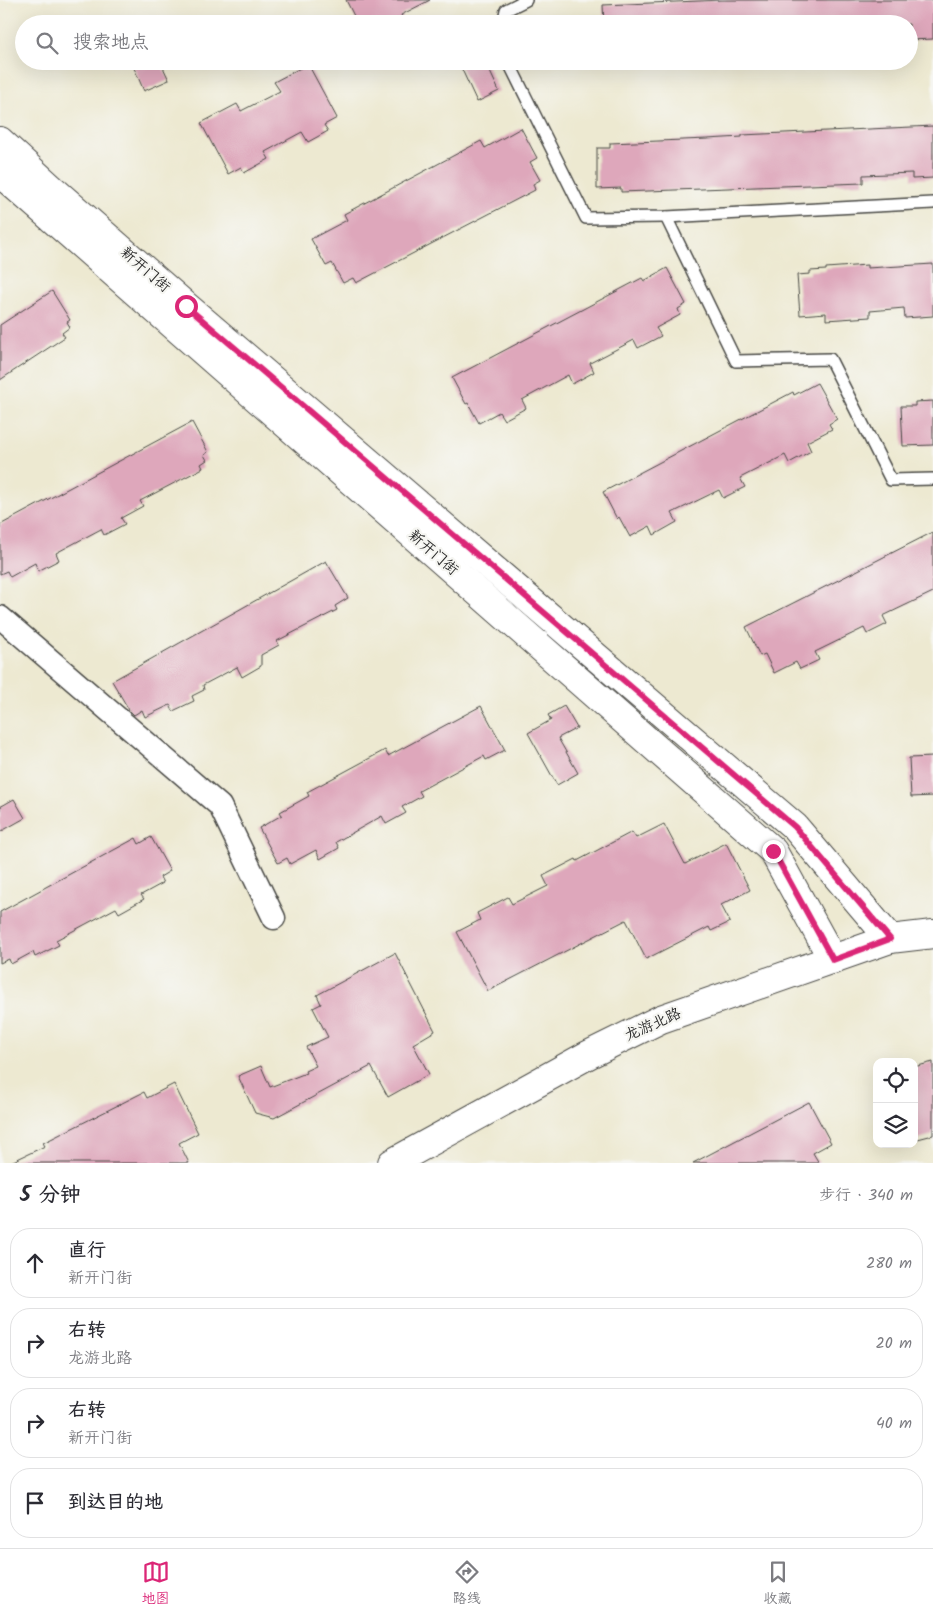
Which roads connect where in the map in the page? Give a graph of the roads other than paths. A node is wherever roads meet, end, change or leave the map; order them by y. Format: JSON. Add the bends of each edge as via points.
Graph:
{"nodes":[{"id":1,"x":526,"y":0,"type":"edge"},
{"id":2,"x":505,"y":15,"type":"edge"},
{"id":3,"x":512,"y":70,"type":"edge"},
{"id":4,"x":0,"y":141,"type":"edge"},
{"id":5,"x":0,"y":173,"type":"edge"},
{"id":6,"x":933,"y":203,"type":"edge"},
{"id":7,"x":666,"y":217,"type":"junction"},
{"id":8,"x":933,"y":479,"type":"edge"},
{"id":9,"x":0,"y":617,"type":"edge"},
{"id":10,"x":274,"y":918,"type":"dead end"},
{"id":11,"x":933,"y":934,"type":"edge"},
{"id":12,"x":890,"y":939,"type":"junction"},
{"id":13,"x":833,"y":960,"type":"junction"},
{"id":14,"x":392,"y":1163,"type":"edge"}],
"edges":[{"from":1,"to":2,"type":"lane","via":[[506,10]]},
{"from":3,"to":7,"type":"lane","via":[[586,218]]},
{"from":4,"to":12,"type":"street","name":"新开门街","via":[[194,312],[795,827]]},
{"from":5,"to":13,"type":"street","name":"新开门街","via":[[773,851]]},
{"from":6,"to":7,"type":"lane"},
{"from":7,"to":8,"type":"lane","via":[[736,361],[830,359],[891,480]]},
{"from":9,"to":10,"type":"street","via":[[220,806]]},
{"from":11,"to":12,"type":"street","name":"龙游北路"},
{"from":12,"to":13,"type":"street","name":"龙游北路"},
{"from":13,"to":14,"type":"street","name":"龙游北路","via":[[661,1019],[580,1059]]}]}
